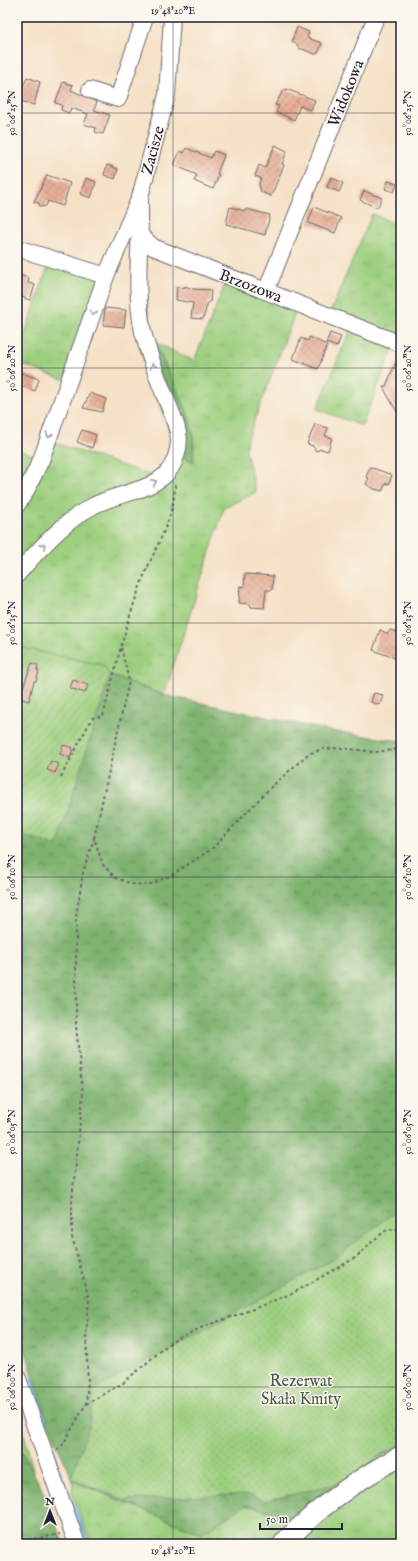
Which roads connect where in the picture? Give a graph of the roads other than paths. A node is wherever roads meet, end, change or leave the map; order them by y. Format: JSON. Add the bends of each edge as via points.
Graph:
{"nodes":[{"id":1,"x":145,"y":17,"type":"edge"},
{"id":2,"x":172,"y":17,"type":"edge"},
{"id":3,"x":376,"y":17,"type":"edge"},
{"id":4,"x":90,"y":90,"type":"dead end"},
{"id":5,"x":140,"y":197,"type":"junction"},
{"id":6,"x":141,"y":236,"type":"junction"},
{"id":7,"x":17,"y":248,"type":"edge"},
{"id":8,"x":106,"y":276,"type":"junction"},
{"id":9,"x":266,"y":291,"type":"junction"},
{"id":10,"x":401,"y":344,"type":"edge"},
{"id":11,"x":17,"y":505,"type":"edge"},
{"id":12,"x":17,"y":575,"type":"edge"},
{"id":13,"x":17,"y":1376,"type":"edge"},
{"id":14,"x":401,"y":1456,"type":"edge"},
{"id":15,"x":75,"y":1538,"type":"edge"},
{"id":16,"x":283,"y":1544,"type":"edge"}],
"edges":[{"from":1,"to":4,"type":"street","via":[[118,99]]},
{"from":2,"to":5,"type":"street","name":"Zacisze","via":[[167,95]]},
{"from":3,"to":9,"type":"street","name":"Widokowa"},
{"from":5,"to":6,"type":"street"},
{"from":5,"to":8,"type":"street","name":"Zacisze"},
{"from":6,"to":9,"type":"street","name":"Brzozowa","via":[[152,247]]},
{"from":12,"to":6,"type":"street","one_way":true,"via":[[34,555],[76,516],[93,505],[153,483],[173,464],[178,451],[178,434],[150,359],[140,312],[137,284]]},
{"from":7,"to":8,"type":"street"},
{"from":8,"to":11,"type":"street","name":"Zacisze","one_way":true,"via":[[41,460]]},
{"from":9,"to":10,"type":"street","name":"Brzozowa"},
{"from":13,"to":15,"type":"street"},
{"from":14,"to":16,"type":"main road","via":[[338,1495]]}]}
